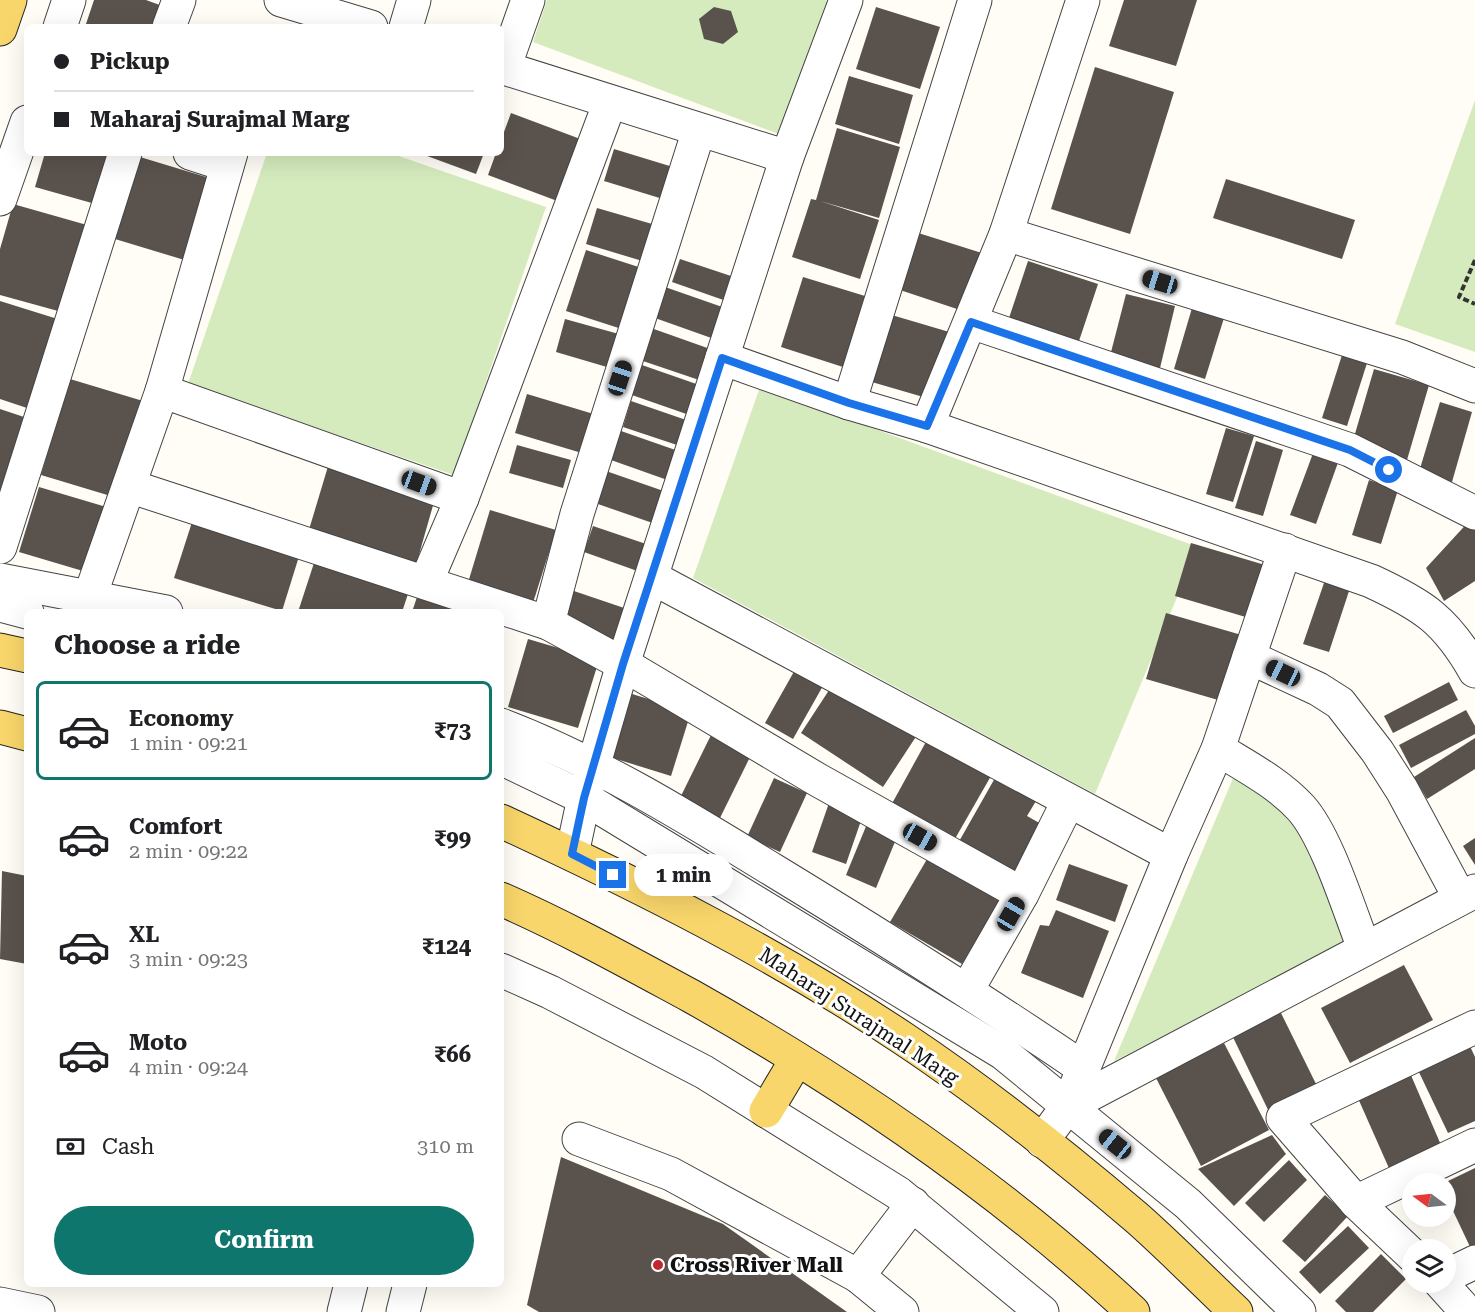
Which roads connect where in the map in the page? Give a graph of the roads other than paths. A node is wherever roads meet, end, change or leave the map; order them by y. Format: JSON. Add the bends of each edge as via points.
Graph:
{"nodes":[{"id":1,"x":9,"y":0,"type":"edge"},
{"id":2,"x":69,"y":0,"type":"edge"},
{"id":3,"x":179,"y":0,"type":"edge"},
{"id":4,"x":280,"y":0,"type":"edge"},
{"id":5,"x":414,"y":0,"type":"edge"},
{"id":6,"x":528,"y":0,"type":"edge"},
{"id":7,"x":846,"y":0,"type":"edge"},
{"id":8,"x":975,"y":0,"type":"edge"},
{"id":9,"x":1083,"y":0,"type":"edge"},
{"id":10,"x":61,"y":24,"type":"edge"},
{"id":11,"x":170,"y":24,"type":"edge"},
{"id":12,"x":272,"y":24,"type":"edge"},
{"id":13,"x":361,"y":24,"type":"edge"},
{"id":14,"x":407,"y":24,"type":"edge"},
{"id":15,"x":0,"y":29,"type":"edge"},
{"id":16,"x":504,"y":65,"type":"edge"},
{"id":17,"x":504,"y":68,"type":"edge"},
{"id":18,"x":610,"y":102,"type":"junction"},
{"id":19,"x":699,"y":130,"type":"junction"},
{"id":20,"x":24,"y":131,"type":"edge"},
{"id":21,"x":124,"y":156,"type":"edge"},
{"id":22,"x":210,"y":156,"type":"edge"},
{"id":23,"x":787,"y":156,"type":"junction"},
{"id":24,"x":229,"y":159,"type":"edge"},
{"id":25,"x":0,"y":199,"type":"edge"},
{"id":26,"x":1006,"y":234,"type":"junction"},
{"id":27,"x":971,"y":322,"type":"junction"},
{"id":28,"x":722,"y":358,"type":"junction"},
{"id":29,"x":1475,"y":386,"type":"edge"},
{"id":30,"x":162,"y":391,"type":"junction"},
{"id":31,"x":849,"y":403,"type":"junction"},
{"id":32,"x":927,"y":426,"type":"junction"},
{"id":33,"x":129,"y":486,"type":"junction"},
{"id":34,"x":462,"y":498,"type":"junction"},
{"id":35,"x":1475,"y":513,"type":"edge"},
{"id":36,"x":0,"y":547,"type":"edge"},
{"id":37,"x":1285,"y":549,"type":"junction"},
{"id":38,"x":653,"y":578,"type":"junction"},
{"id":39,"x":0,"y":580,"type":"edge"},
{"id":40,"x":426,"y":582,"type":"junction"},
{"id":41,"x":90,"y":596,"type":"junction"},
{"id":42,"x":0,"y":605,"type":"edge"},
{"id":43,"x":152,"y":609,"type":"edge"},
{"id":44,"x":24,"y":611,"type":"edge"},
{"id":45,"x":548,"y":623,"type":"junction"},
{"id":46,"x":0,"y":650,"type":"edge"},
{"id":47,"x":24,"y":655,"type":"edge"},
{"id":48,"x":1249,"y":657,"type":"junction"},
{"id":49,"x":623,"y":664,"type":"junction"},
{"id":50,"x":1475,"y":671,"type":"edge"},
{"id":51,"x":504,"y":726,"type":"edge"},
{"id":52,"x":0,"y":727,"type":"edge"},
{"id":53,"x":24,"y":733,"type":"edge"},
{"id":54,"x":1218,"y":749,"type":"junction"},
{"id":55,"x":504,"y":759,"type":"edge"},
{"id":56,"x":593,"y":766,"type":"junction"},
{"id":57,"x":584,"y":798,"type":"junction"},
{"id":58,"x":1068,"y":802,"type":"junction"},
{"id":59,"x":504,"y":822,"type":"edge"},
{"id":60,"x":572,"y":854,"type":"junction"},
{"id":61,"x":1171,"y":855,"type":"junction"},
{"id":62,"x":1022,"y":894,"type":"junction"},
{"id":63,"x":1467,"y":894,"type":"edge"},
{"id":64,"x":504,"y":900,"type":"edge"},
{"id":65,"x":1364,"y":948,"type":"junction"},
{"id":66,"x":504,"y":971,"type":"edge"},
{"id":67,"x":967,"y":990,"type":"junction"},
{"id":68,"x":1475,"y":1027,"type":"edge"},
{"id":69,"x":797,"y":1059,"type":"junction"},
{"id":70,"x":1083,"y":1068,"type":"junction"},
{"id":71,"x":1068,"y":1106,"type":"junction"},
{"id":72,"x":766,"y":1111,"type":"junction"},
{"id":73,"x":579,"y":1139,"type":"dead end"},
{"id":74,"x":1042,"y":1141,"type":"junction"},
{"id":75,"x":1475,"y":1144,"type":"edge"},
{"id":76,"x":1356,"y":1202,"type":"junction"},
{"id":77,"x":913,"y":1204,"type":"junction"},
{"id":78,"x":1402,"y":1246,"type":"edge"},
{"id":79,"x":1475,"y":1262,"type":"edge"},
{"id":80,"x":1456,"y":1271,"type":"edge"},
{"id":81,"x":858,"y":1276,"type":"junction"},
{"id":82,"x":350,"y":1287,"type":"edge"},
{"id":83,"x":409,"y":1287,"type":"edge"},
{"id":84,"x":1450,"y":1293,"type":"edge"},
{"id":85,"x":0,"y":1304,"type":"edge"},
{"id":86,"x":38,"y":1312,"type":"edge"},
{"id":87,"x":344,"y":1312,"type":"edge"},
{"id":88,"x":403,"y":1312,"type":"edge"},
{"id":89,"x":902,"y":1312,"type":"edge"},
{"id":90,"x":1042,"y":1312,"type":"edge"},
{"id":91,"x":1133,"y":1312,"type":"edge"},
{"id":92,"x":1236,"y":1312,"type":"edge"},
{"id":93,"x":1299,"y":1312,"type":"edge"},
{"id":94,"x":1467,"y":1312,"type":"edge"}],
"edges":[{"from":1,"to":15,"type":"main road"},
{"from":2,"to":10,"type":"street"},
{"from":3,"to":11,"type":"street"},
{"from":4,"to":12,"type":"street"},
{"from":4,"to":13,"type":"street"},
{"from":5,"to":14,"type":"street"},
{"from":6,"to":16,"type":"street"},
{"from":7,"to":23,"type":"street"},
{"from":8,"to":31,"type":"street"},
{"from":9,"to":26,"type":"street"},
{"from":17,"to":18,"type":"street"},
{"from":18,"to":19,"type":"street"},
{"from":18,"to":34,"type":"street"},
{"from":19,"to":23,"type":"street"},
{"from":19,"to":45,"type":"street","via":[[577,514]]},
{"from":20,"to":25,"type":"street"},
{"from":21,"to":36,"type":"street"},
{"from":22,"to":24,"type":"street"},
{"from":23,"to":28,"type":"street"},
{"from":24,"to":30,"type":"street"},
{"from":26,"to":27,"type":"street"},
{"from":26,"to":29,"type":"street","via":[[1402,357]]},
{"from":27,"to":32,"type":"street"},
{"from":27,"to":35,"type":"street","via":[[1350,450]]},
{"from":28,"to":31,"type":"street"},
{"from":28,"to":38,"type":"street"},
{"from":30,"to":33,"type":"street"},
{"from":30,"to":34,"type":"street"},
{"from":31,"to":32,"type":"street"},
{"from":32,"to":37,"type":"street"},
{"from":33,"to":40,"type":"street"},
{"from":33,"to":41,"type":"street"},
{"from":34,"to":40,"type":"street"},
{"from":37,"to":48,"type":"street"},
{"from":37,"to":50,"type":"street","via":[[1414,601],[1459,643]]},
{"from":38,"to":49,"type":"street"},
{"from":38,"to":58,"type":"street"},
{"from":39,"to":41,"type":"street"},
{"from":40,"to":45,"type":"street"},
{"from":41,"to":43,"type":"street"},
{"from":42,"to":44,"type":"street"},
{"from":45,"to":49,"type":"street"},
{"from":46,"to":47,"type":"main road"},
{"from":48,"to":54,"type":"street"},
{"from":48,"to":63,"type":"street","via":[[1340,703],[1377,751]]},
{"from":49,"to":56,"type":"street"},
{"from":49,"to":62,"type":"street","via":[[818,780]]},
{"from":51,"to":56,"type":"street","via":[[554,745]]},
{"from":52,"to":53,"type":"main road"},
{"from":54,"to":61,"type":"street"},
{"from":54,"to":65,"type":"street","via":[[1277,786],[1316,827]]},
{"from":55,"to":57,"type":"street"},
{"from":56,"to":57,"type":"street"},
{"from":56,"to":67,"type":"street","via":[[650,795]]},
{"from":57,"to":60,"type":"street"},
{"from":57,"to":71,"type":"street","via":[[1003,1053]]},
{"from":58,"to":61,"type":"street"},
{"from":58,"to":62,"type":"street"},
{"from":59,"to":60,"type":"main road","name":"Maharaj Surajmal Marg"},
{"from":60,"to":74,"type":"main road","name":"Maharaj Surajmal Marg","via":[[759,950],[904,1039]]},
{"from":61,"to":70,"type":"street"},
{"from":62,"to":67,"type":"street"},
{"from":63,"to":65,"type":"street"},
{"from":64,"to":69,"type":"main road","via":[[573,931]]},
{"from":65,"to":71,"type":"street"},
{"from":66,"to":72,"type":"street","via":[[704,1072]]},
{"from":67,"to":70,"type":"street"},
{"from":68,"to":76,"type":"street","via":[[1283,1118]]},
{"from":69,"to":72,"type":"main road"},
{"from":69,"to":91,"type":"main road","via":[[925,1141],[1088,1269]]},
{"from":70,"to":71,"type":"street"},
{"from":71,"to":74,"type":"street"},
{"from":71,"to":93,"type":"street","via":[[1188,1204]]},
{"from":72,"to":77,"type":"street"},
{"from":73,"to":81,"type":"street","via":[[671,1174]]},
{"from":74,"to":92,"type":"main road","name":"Maharaj Surajmal Marg","via":[[1138,1219]]},
{"from":75,"to":76,"type":"street"},
{"from":76,"to":78,"type":"street"},
{"from":77,"to":81,"type":"street"},
{"from":77,"to":90,"type":"street"},
{"from":79,"to":80,"type":"street"},
{"from":81,"to":89,"type":"street"},
{"from":82,"to":87,"type":"street"},
{"from":83,"to":88,"type":"street"},
{"from":84,"to":94,"type":"street"},
{"from":85,"to":86,"type":"street"}]}
